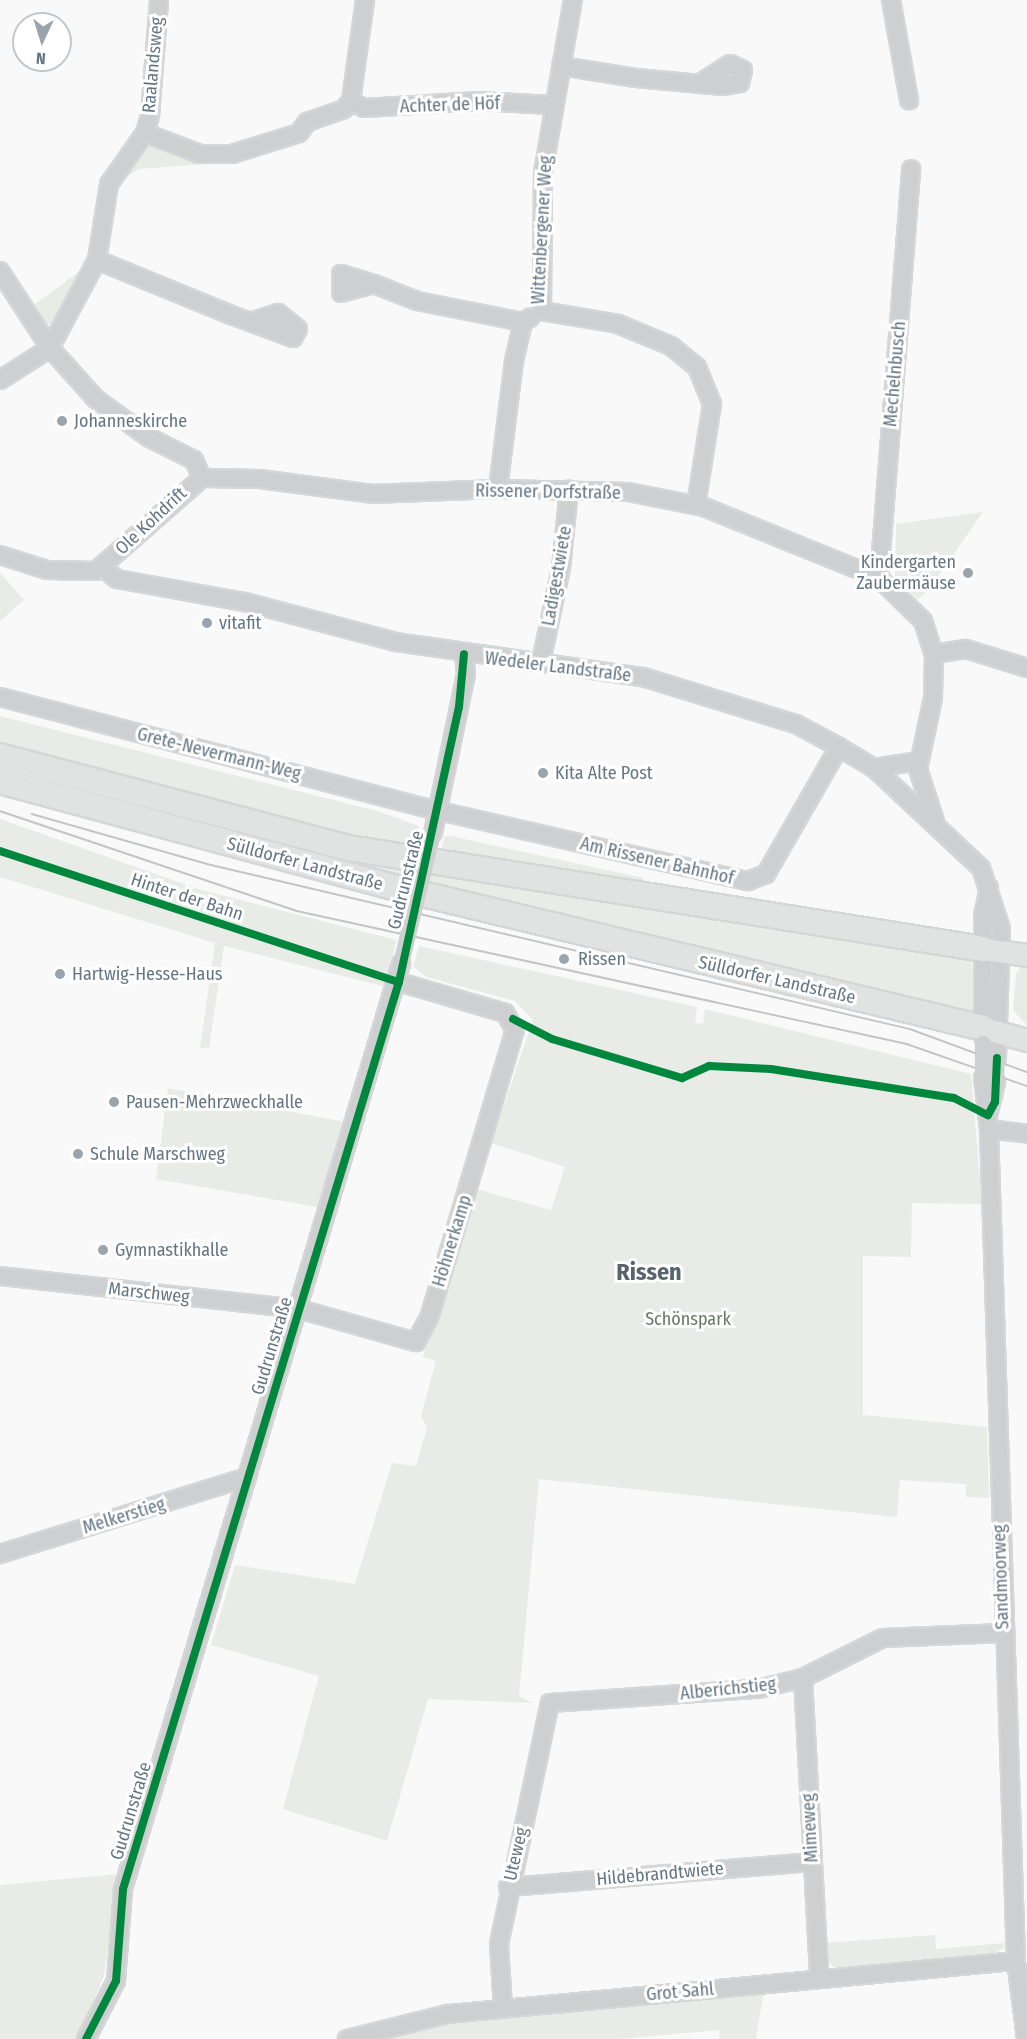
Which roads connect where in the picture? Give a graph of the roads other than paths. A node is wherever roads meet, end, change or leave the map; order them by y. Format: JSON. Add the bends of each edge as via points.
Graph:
{"nodes":[{"id":1,"x":159,"y":0,"type":"edge"},
{"id":2,"x":366,"y":0,"type":"edge"},
{"id":3,"x":573,"y":0,"type":"edge"},
{"id":4,"x":891,"y":0,"type":"edge"},
{"id":5,"x":561,"y":66,"type":"junction"},
{"id":6,"x":701,"y":83,"type":"dead end"},
{"id":7,"x":909,"y":100,"type":"dead end"},
{"id":8,"x":351,"y":101,"type":"junction"},
{"id":9,"x":551,"y":105,"type":"junction"},
{"id":10,"x":145,"y":133,"type":"junction"},
{"id":11,"x":911,"y":169,"type":"dead end"},
{"id":12,"x":97,"y":260,"type":"junction"},
{"id":13,"x":0,"y":271,"type":"edge"},
{"id":14,"x":374,"y":284,"type":"dead end"},
{"id":15,"x":542,"y":310,"type":"junction"},
{"id":16,"x":250,"y":322,"type":"dead end"},
{"id":17,"x":523,"y":322,"type":"junction"},
{"id":18,"x":50,"y":348,"type":"junction"},
{"id":19,"x":0,"y":380,"type":"edge"},
{"id":20,"x":202,"y":478,"type":"junction"},
{"id":21,"x":498,"y":489,"type":"junction"},
{"id":22,"x":569,"y":489,"type":"junction"},
{"id":23,"x":696,"y":505,"type":"junction"},
{"id":24,"x":0,"y":555,"type":"edge"},
{"id":25,"x":102,"y":567,"type":"junction"},
{"id":26,"x":879,"y":578,"type":"junction"},
{"id":27,"x":464,"y":654,"type":"junction"},
{"id":28,"x":934,"y":654,"type":"junction"},
{"id":29,"x":541,"y":662,"type":"junction"},
{"id":30,"x":1027,"y":668,"type":"edge"},
{"id":31,"x":0,"y":697,"type":"edge"},
{"id":32,"x":839,"y":747,"type":"junction"},
{"id":33,"x":0,"y":756,"type":"edge"},
{"id":34,"x":919,"y":761,"type":"junction"},
{"id":35,"x":874,"y":768,"type":"junction"},
{"id":36,"x":0,"y":781,"type":"edge"},
{"id":37,"x":439,"y":811,"type":"junction"},
{"id":38,"x":936,"y":822,"type":"junction"},
{"id":39,"x":992,"y":950,"type":"junction"},
{"id":40,"x":1027,"y":955,"type":"edge"},
{"id":41,"x":399,"y":982,"type":"junction"},
{"id":42,"x":990,"y":1039,"type":"junction"},
{"id":43,"x":1027,"y":1040,"type":"edge"},
{"id":44,"x":989,"y":1122,"type":"junction"},
{"id":45,"x":1027,"y":1134,"type":"edge"},
{"id":46,"x":0,"y":1276,"type":"edge"},
{"id":47,"x":298,"y":1310,"type":"junction"},
{"id":48,"x":248,"y":1477,"type":"junction"},
{"id":49,"x":0,"y":1554,"type":"edge"},
{"id":50,"x":1003,"y":1633,"type":"junction"},
{"id":51,"x":803,"y":1678,"type":"junction"},
{"id":52,"x":550,"y":1703,"type":"joint"},
{"id":53,"x":812,"y":1862,"type":"junction"},
{"id":54,"x":508,"y":1887,"type":"junction"},
{"id":55,"x":1016,"y":1961,"type":"junction"},
{"id":56,"x":819,"y":1978,"type":"junction"},
{"id":57,"x":503,"y":2008,"type":"junction"},
{"id":58,"x":1025,"y":2017,"type":"edge"},
{"id":59,"x":86,"y":2039,"type":"edge"},
{"id":60,"x":347,"y":2039,"type":"edge"},
{"id":61,"x":1026,"y":2039,"type":"edge"}],
"edges":[{"from":1,"to":10,"type":"street","name":"Raalandsweg"},
{"from":2,"to":8,"type":"street"},
{"from":3,"to":5,"type":"street","name":"Wittenbergener Weg"},
{"from":4,"to":7,"type":"street"},
{"from":5,"to":6,"type":"street"},
{"from":5,"to":9,"type":"street","name":"Wittenbergener Weg"},
{"from":8,"to":9,"type":"street","name":"Achter de Höf","via":[[364,108],[479,101]]},
{"from":8,"to":10,"type":"street","via":[[307,122],[299,133],[232,154],[200,154]]},
{"from":9,"to":15,"type":"street","name":"Wittenbergener Weg","via":[[543,173]]},
{"from":10,"to":12,"type":"street","name":"Raalandsweg","via":[[109,184]]},
{"from":11,"to":26,"type":"street","name":"Mechelnbusch"},
{"from":12,"to":16,"type":"street"},
{"from":12,"to":18,"type":"street","name":"Raalandsweg"},
{"from":13,"to":18,"type":"street"},
{"from":14,"to":17,"type":"street","via":[[417,302]]},
{"from":15,"to":17,"type":"street","name":"Wittenbergener Weg"},
{"from":15,"to":23,"type":"street","via":[[618,324],[671,346],[698,367],[712,404]]},
{"from":17,"to":21,"type":"street","name":"Wittenbergener Weg"},
{"from":18,"to":19,"type":"street","name":"Raalandsweg"},
{"from":18,"to":20,"type":"street","via":[[96,399],[148,437],[194,460]]},
{"from":20,"to":21,"type":"street","name":"Rissener Dorfstraße","via":[[260,479],[372,494]]},
{"from":20,"to":25,"type":"street","name":"Ole Kohdrift"},
{"from":21,"to":22,"type":"street","name":"Rissener Dorfstraße"},
{"from":22,"to":23,"type":"street","name":"Rissener Dorfstraße"},
{"from":22,"to":29,"type":"street","name":"Ladigestwiete","via":[[561,568]]},
{"from":23,"to":26,"type":"street","name":"Rissener Dorfstraße"},
{"from":24,"to":25,"type":"street","via":[[56,571],[88,573]]},
{"from":25,"to":27,"type":"street","name":"Wedeler Landstraße","via":[[124,580],[245,602]]},
{"from":26,"to":28,"type":"street","name":"Rissener Dorfstraße","via":[[923,621]]},
{"from":27,"to":29,"type":"street","name":"Wedeler Landstraße"},
{"from":27,"to":37,"type":"street","name":"Gudrunstraße","via":[[466,673]]},
{"from":28,"to":30,"type":"street","via":[[966,649]]},
{"from":28,"to":34,"type":"street","name":"Rissener Dorfstraße","via":[[933,698]]},
{"from":29,"to":32,"type":"street","name":"Wedeler Landstraße","via":[[712,694],[796,724]]},
{"from":31,"to":37,"type":"street","name":"Grete-Nevermann-Weg"},
{"from":32,"to":35,"type":"street","name":"Wedeler Landstraße"},
{"from":32,"to":37,"type":"street","name":"Am Rissener Bahnhof","via":[[770,869],[756,880],[726,878]]},
{"from":33,"to":39,"type":"highway","name":"Sülldorfer Landstraße","via":[[349,848]]},
{"from":34,"to":35,"type":"street"},
{"from":34,"to":38,"type":"street","name":"Rissener Dorfstraße","via":[[921,787]]},
{"from":35,"to":38,"type":"street","name":"Wedeler Landstraße"},
{"from":36,"to":42,"type":"highway","name":"Sülldorfer Landstraße","via":[[389,886]]},
{"from":37,"to":41,"type":"street","name":"Gudrunstraße","bridge":true},
{"from":38,"to":39,"type":"street","name":"Wedeler Landstraße","via":[[981,868],[989,888]]},
{"from":39,"to":40,"type":"main road"},
{"from":39,"to":42,"type":"street","name":"Wedeler Landstraße"},
{"from":41,"to":47,"type":"street","name":"Gudrunstraße"},
{"from":41,"to":47,"type":"street","name":"Höhnerkamp","via":[[499,1010],[513,1019],[514,1035],[423,1337],[408,1342]]},
{"from":42,"to":43,"type":"main road"},
{"from":42,"to":44,"type":"street","name":"Sandmoorweg","bridge":true},
{"from":44,"to":45,"type":"street"},
{"from":44,"to":50,"type":"street","name":"Sandmoorweg"},
{"from":46,"to":47,"type":"street","name":"Marschweg"},
{"from":47,"to":48,"type":"street","name":"Gudrunstraße"},
{"from":48,"to":49,"type":"street","name":"Melkerstieg"},
{"from":48,"to":59,"type":"street","name":"Gudrunstraße","via":[[123,1889],[116,1981]]},
{"from":50,"to":51,"type":"street","name":"Alberichstieg","via":[[883,1638]]},
{"from":50,"to":55,"type":"street","name":"Sandmoorweg"},
{"from":51,"to":52,"type":"street","name":"Alberichstieg","via":[[758,1689]]},
{"from":51,"to":53,"type":"street","name":"Mimeweg"},
{"from":52,"to":54,"type":"street","name":"Uteweg"},
{"from":53,"to":54,"type":"street","name":"Hildebrandtwiete"},
{"from":53,"to":56,"type":"street","name":"Mimeweg"},
{"from":54,"to":57,"type":"street","name":"Uteweg","via":[[499,1944]]},
{"from":55,"to":56,"type":"street","name":"Grot Sahl"},
{"from":55,"to":58,"type":"street","name":"Sandmoorweg"},
{"from":56,"to":57,"type":"street","name":"Grot Sahl"},
{"from":57,"to":60,"type":"street","name":"Grot Sahl","via":[[448,2014]]},
{"from":58,"to":61,"type":"street","name":"Sandmoorweg"}]}
